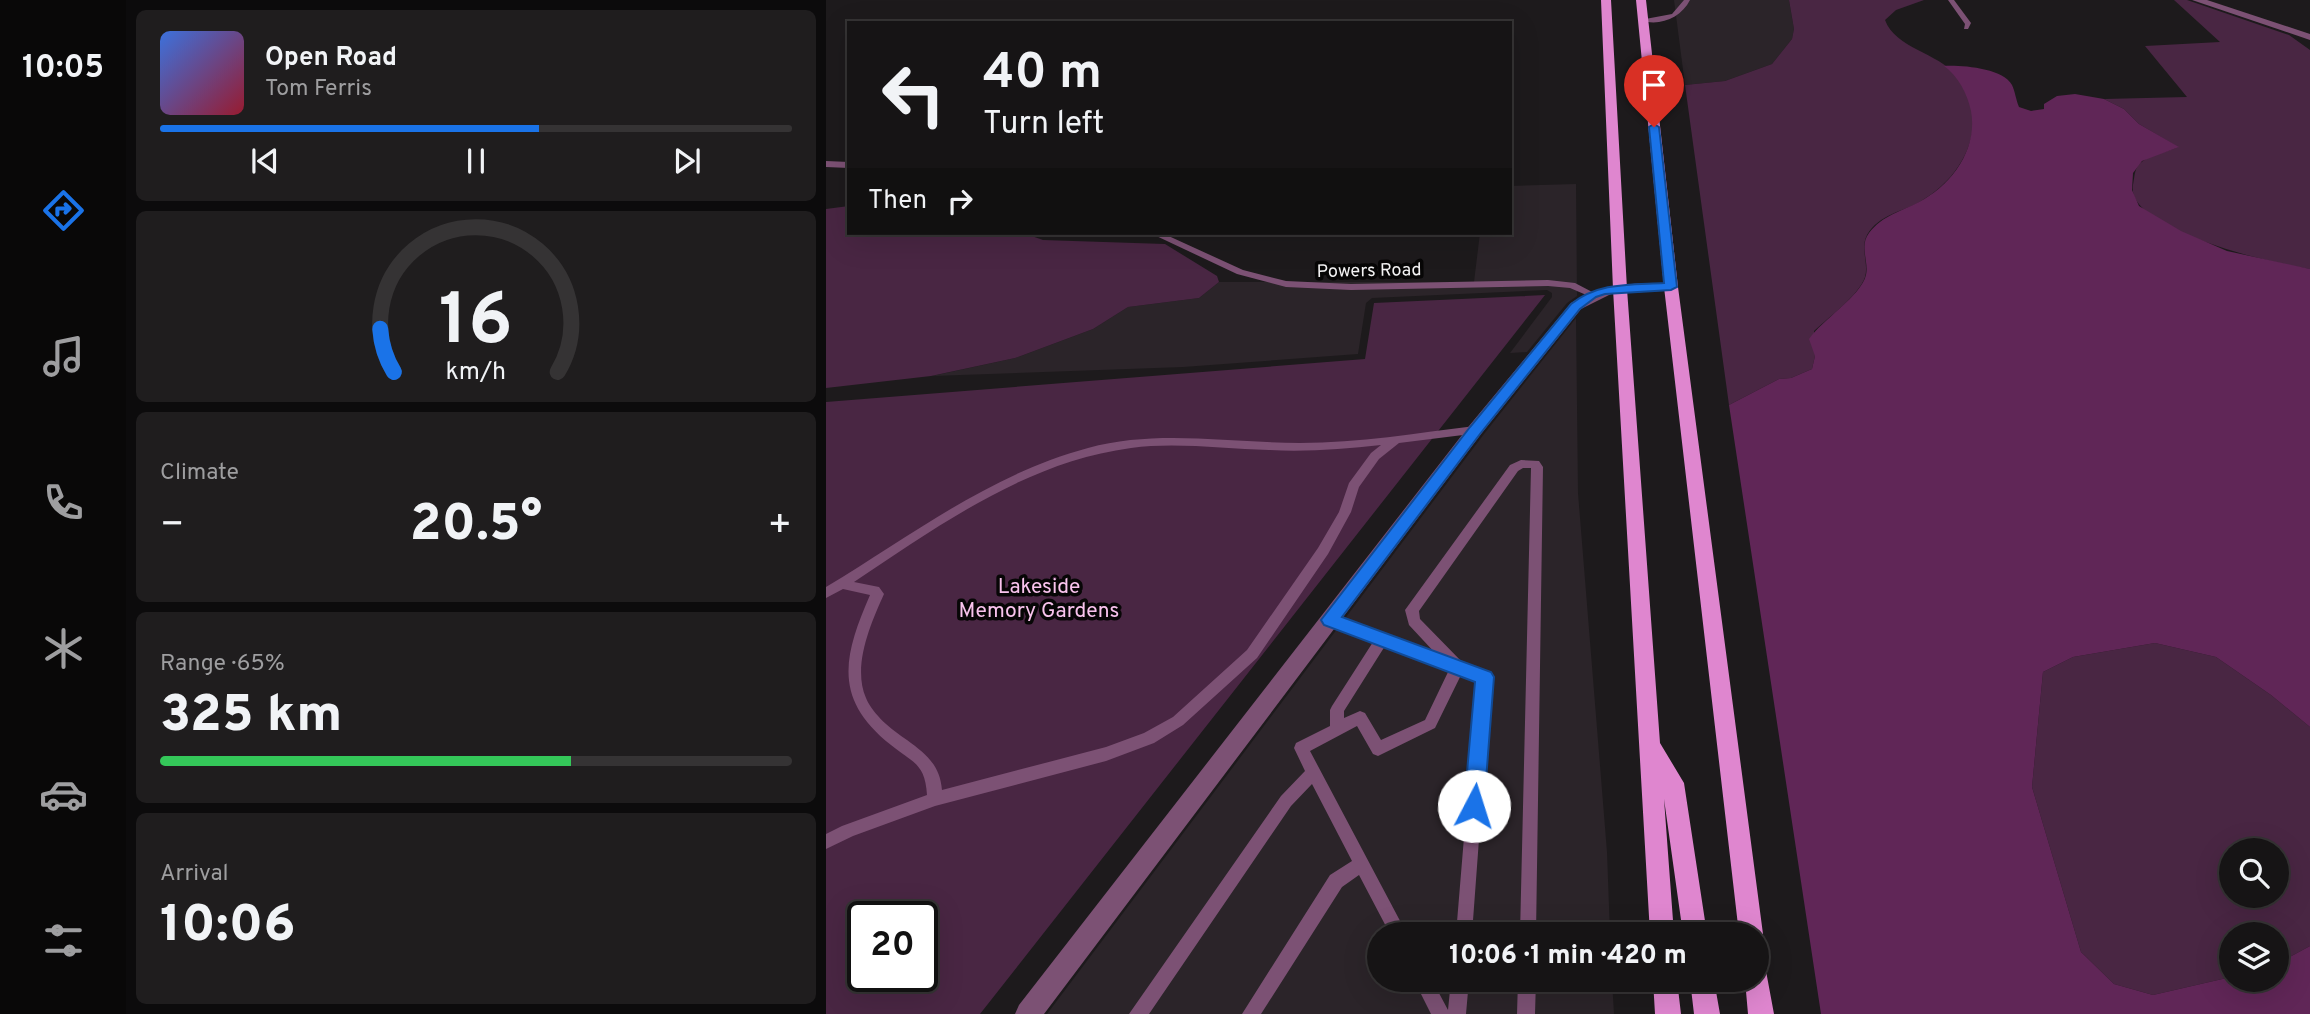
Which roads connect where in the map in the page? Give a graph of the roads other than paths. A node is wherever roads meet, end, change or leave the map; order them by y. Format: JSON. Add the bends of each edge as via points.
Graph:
{"nodes":[{"id":1,"x":1606,"y":0,"type":"edge"},
{"id":2,"x":1641,"y":0,"type":"edge"},
{"id":3,"x":1687,"y":0,"type":"edge"},
{"id":4,"x":1951,"y":0,"type":"edge"},
{"id":5,"x":2197,"y":0,"type":"edge"},
{"id":6,"x":1643,"y":20,"type":"junction"},
{"id":7,"x":1966,"y":28,"type":"dead end"},
{"id":8,"x":2310,"y":37,"type":"edge"},
{"id":9,"x":826,"y":164,"type":"edge"},
{"id":10,"x":847,"y":165,"type":"edge"},
{"id":11,"x":1159,"y":235,"type":"edge"},
{"id":12,"x":1671,"y":287,"type":"junction"},
{"id":13,"x":1620,"y":289,"type":"junction"},
{"id":14,"x":1591,"y":294,"type":"junction"},
{"id":15,"x":1475,"y":430,"type":"junction"},
{"id":16,"x":1396,"y":440,"type":"junction"},
{"id":17,"x":841,"y":584,"type":"junction"},
{"id":18,"x":826,"y":593,"type":"edge"},
{"id":19,"x":1330,"y":620,"type":"junction"},
{"id":20,"x":1382,"y":640,"type":"junction"},
{"id":21,"x":1458,"y":667,"type":"junction"},
{"id":22,"x":1338,"y":729,"type":"junction"},
{"id":23,"x":1650,"y":746,"type":"junction"},
{"id":24,"x":1313,"y":773,"type":"junction"},
{"id":25,"x":935,"y":799,"type":"junction"},
{"id":26,"x":826,"y":842,"type":"edge"},
{"id":27,"x":1362,"y":864,"type":"junction"},
{"id":28,"x":1393,"y":922,"type":"edge"},
{"id":29,"x":1465,"y":922,"type":"edge"},
{"id":30,"x":1528,"y":922,"type":"edge"},
{"id":31,"x":1661,"y":922,"type":"edge"},
{"id":32,"x":1693,"y":922,"type":"edge"},
{"id":33,"x":1750,"y":922,"type":"edge"},
{"id":34,"x":1429,"y":992,"type":"edge"},
{"id":35,"x":1459,"y":992,"type":"edge"},
{"id":36,"x":1527,"y":992,"type":"edge"},
{"id":37,"x":1666,"y":992,"type":"edge"},
{"id":38,"x":1704,"y":992,"type":"edge"},
{"id":39,"x":1758,"y":992,"type":"edge"},
{"id":40,"x":1028,"y":1014,"type":"edge"},
{"id":41,"x":1138,"y":1014,"type":"edge"},
{"id":42,"x":1251,"y":1014,"type":"edge"},
{"id":43,"x":1441,"y":1014,"type":"edge"},
{"id":44,"x":1457,"y":1014,"type":"edge"},
{"id":45,"x":1526,"y":1014,"type":"edge"},
{"id":46,"x":1668,"y":1014,"type":"edge"},
{"id":47,"x":1707,"y":1014,"type":"edge"},
{"id":48,"x":1761,"y":1014,"type":"edge"}],
"edges":[{"from":1,"to":13,"type":"main road"},
{"from":2,"to":6,"type":"main road"},
{"from":3,"to":6,"type":"lane","via":[[1672,17]]},
{"from":4,"to":7,"type":"lane","via":[[1969,24]]},
{"from":5,"to":8,"type":"street"},
{"from":6,"to":12,"type":"main road"},
{"from":9,"to":10,"type":"lane"},
{"from":11,"to":14,"type":"lane","name":"Powers Road","via":[[1240,272],[1286,284],[1351,288],[1548,283],[1572,285]]},
{"from":12,"to":13,"type":"street"},
{"from":12,"to":33,"type":"main road"},
{"from":13,"to":14,"type":"street"},
{"from":13,"to":23,"type":"main road"},
{"from":14,"to":15,"type":"street","via":[[1576,306]]},
{"from":15,"to":16,"type":"lane"},
{"from":15,"to":19,"type":"street"},
{"from":16,"to":17,"type":"lane","via":[[1333,447],[1133,444],[1076,457],[966,504]]},
{"from":16,"to":25,"type":"lane","via":[[1362,470],[1323,551],[1252,654],[1178,721],[1106,754]]},
{"from":17,"to":18,"type":"lane"},
{"from":17,"to":25,"type":"lane","via":[[877,594],[858,651],[855,684],[859,700],[881,728],[925,763],[932,774]]},
{"from":19,"to":20,"type":"lane"},
{"from":19,"to":40,"type":"street"},
{"from":20,"to":21,"type":"lane"},
{"from":20,"to":22,"type":"lane","via":[[1336,710]]},
{"from":21,"to":22,"type":"lane","via":[[1430,724],[1378,749],[1360,717]]},
{"from":21,"to":29,"type":"lane","via":[[1484,677]]},
{"from":21,"to":30,"type":"lane","via":[[1414,621],[1412,610],[1514,468],[1535,464]]},
{"from":22,"to":24,"type":"lane","via":[[1301,748]]},
{"from":23,"to":31,"type":"main road"},
{"from":23,"to":32,"type":"main road","via":[[1673,783]]},
{"from":24,"to":27,"type":"lane"},
{"from":24,"to":41,"type":"lane","via":[[1286,801]]},
{"from":25,"to":26,"type":"lane"},
{"from":27,"to":28,"type":"lane"},
{"from":27,"to":42,"type":"lane","via":[[1336,881]]},
{"from":34,"to":43,"type":"lane"},
{"from":35,"to":44,"type":"lane"},
{"from":36,"to":45,"type":"lane"},
{"from":37,"to":46,"type":"main road"},
{"from":38,"to":47,"type":"main road"},
{"from":39,"to":48,"type":"main road"}]}
